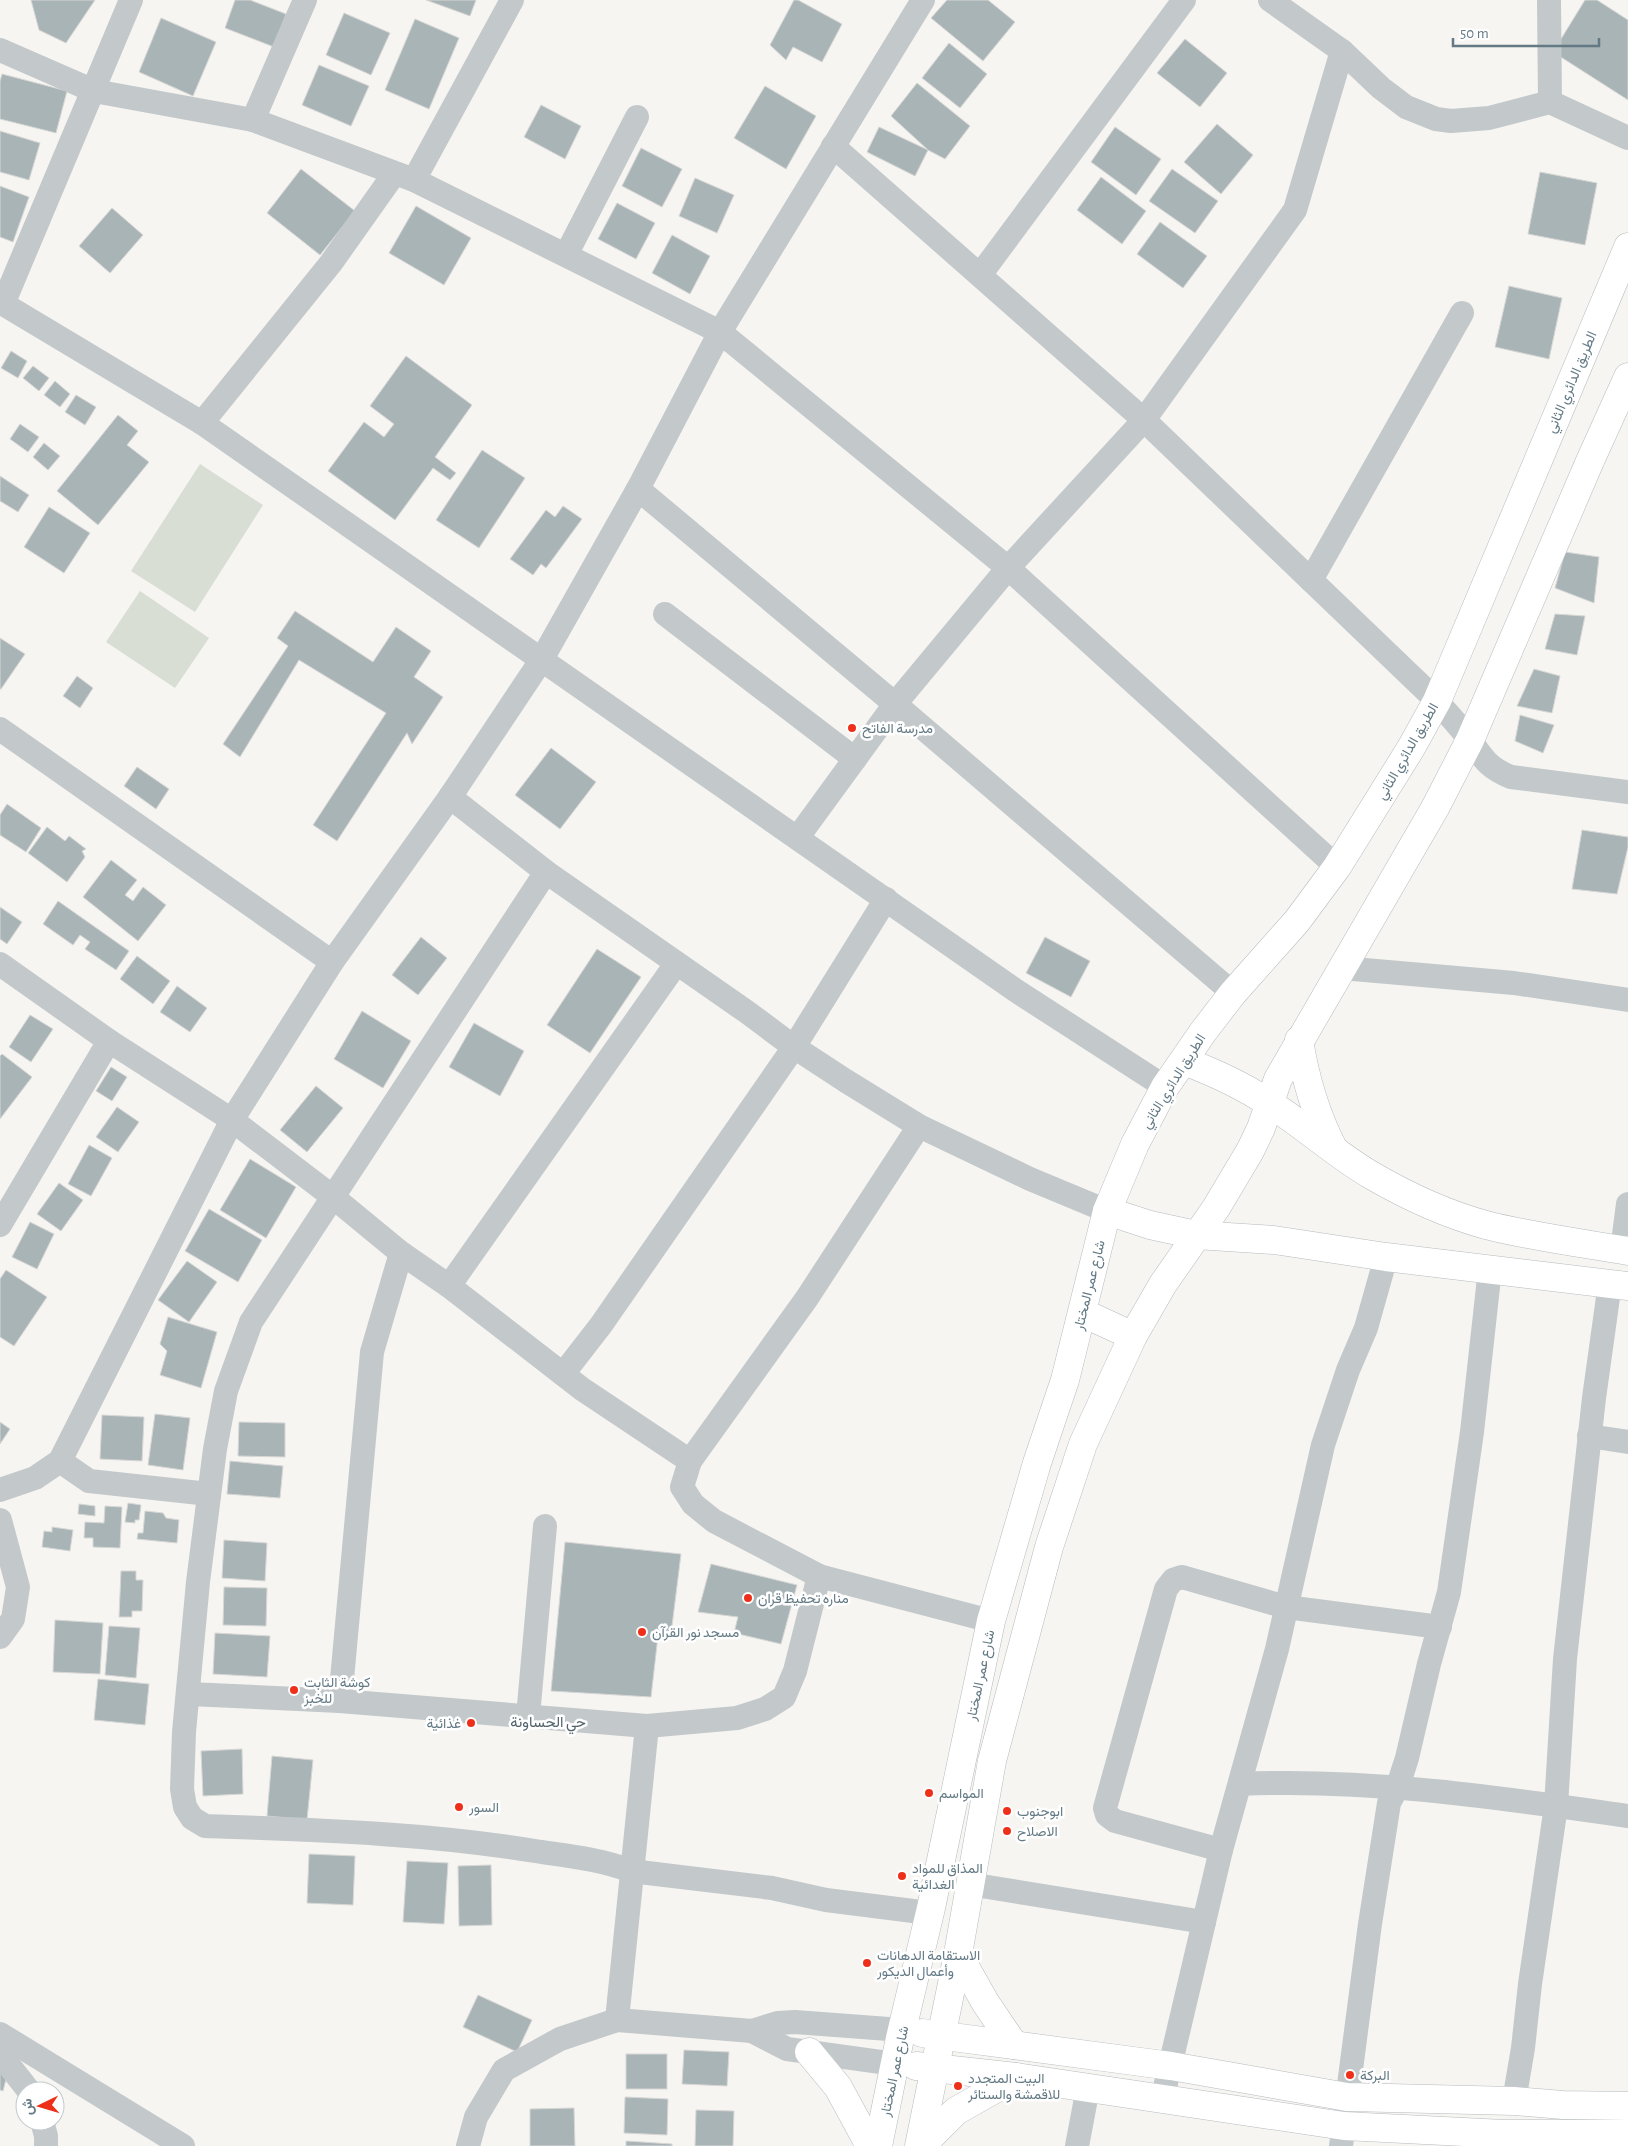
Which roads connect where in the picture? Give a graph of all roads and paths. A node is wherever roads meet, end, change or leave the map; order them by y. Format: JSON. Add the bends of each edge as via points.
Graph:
{"nodes":[{"id":1,"x":131,"y":0,"type":"edge"},
{"id":2,"x":305,"y":0,"type":"edge"},
{"id":3,"x":512,"y":0,"type":"edge"},
{"id":4,"x":923,"y":0,"type":"edge"},
{"id":5,"x":1184,"y":0,"type":"edge"},
{"id":6,"x":1270,"y":0,"type":"edge"},
{"id":7,"x":1549,"y":0,"type":"edge"},
{"id":8,"x":0,"y":50,"type":"edge"},
{"id":9,"x":1342,"y":51,"type":"junction"},
{"id":10,"x":94,"y":90,"type":"junction"},
{"id":11,"x":1550,"y":102,"type":"junction"},
{"id":12,"x":636,"y":117,"type":"dead end"},
{"id":13,"x":253,"y":120,"type":"junction"},
{"id":14,"x":1628,"y":138,"type":"edge"},
{"id":15,"x":833,"y":146,"type":"junction"},
{"id":16,"x":404,"y":177,"type":"junction"},
{"id":17,"x":1628,"y":247,"type":"edge"},
{"id":18,"x":566,"y":255,"type":"junction"},
{"id":19,"x":980,"y":275,"type":"junction"},
{"id":20,"x":2,"y":303,"type":"edge"},
{"id":21,"x":1462,"y":313,"type":"dead end"},
{"id":22,"x":720,"y":332,"type":"junction"},
{"id":23,"x":1628,"y":377,"type":"edge"},
{"id":24,"x":1144,"y":420,"type":"junction"},
{"id":25,"x":202,"y":423,"type":"junction"},
{"id":26,"x":638,"y":489,"type":"junction"},
{"id":27,"x":1008,"y":568,"type":"junction"},
{"id":28,"x":1311,"y":580,"type":"junction"},
{"id":29,"x":665,"y":614,"type":"dead end"},
{"id":30,"x":542,"y":658,"type":"junction"},
{"id":31,"x":1437,"y":701,"type":"junction"},
{"id":32,"x":895,"y":704,"type":"junction"},
{"id":33,"x":0,"y":730,"type":"edge"},
{"id":34,"x":1470,"y":740,"type":"junction"},
{"id":35,"x":855,"y":759,"type":"junction"},
{"id":36,"x":1628,"y":792,"type":"edge"},
{"id":37,"x":450,"y":797,"type":"junction"},
{"id":38,"x":798,"y":837,"type":"junction"},
{"id":39,"x":1337,"y":868,"type":"junction"},
{"id":40,"x":546,"y":872,"type":"junction"},
{"id":41,"x":886,"y":899,"type":"junction"},
{"id":42,"x":332,"y":962,"type":"junction"},
{"id":43,"x":0,"y":964,"type":"edge"},
{"id":44,"x":676,"y":964,"type":"junction"},
{"id":45,"x":1342,"y":968,"type":"junction"},
{"id":46,"x":1234,"y":993,"type":"junction"},
{"id":47,"x":1628,"y":1000,"type":"edge"},
{"id":48,"x":1299,"y":1040,"type":"junction"},
{"id":49,"x":109,"y":1041,"type":"junction"},
{"id":50,"x":794,"y":1047,"type":"junction"},
{"id":51,"x":1184,"y":1061,"type":"junction"},
{"id":52,"x":1165,"y":1087,"type":"junction"},
{"id":53,"x":1270,"y":1103,"type":"junction"},
{"id":54,"x":232,"y":1120,"type":"junction"},
{"id":55,"x":919,"y":1126,"type":"junction"},
{"id":56,"x":1335,"y":1151,"type":"junction"},
{"id":57,"x":332,"y":1197,"type":"junction"},
{"id":58,"x":1628,"y":1204,"type":"edge"},
{"id":59,"x":1107,"y":1211,"type":"junction"},
{"id":60,"x":0,"y":1224,"type":"edge"},
{"id":61,"x":1196,"y":1235,"type":"junction"},
{"id":62,"x":1625,"y":1250,"type":"edge"},
{"id":63,"x":401,"y":1253,"type":"junction"},
{"id":64,"x":1386,"y":1257,"type":"junction"},
{"id":65,"x":1490,"y":1269,"type":"junction"},
{"id":66,"x":1619,"y":1285,"type":"edge"},
{"id":67,"x":449,"y":1286,"type":"junction"},
{"id":68,"x":1082,"y":1313,"type":"junction"},
{"id":69,"x":1134,"y":1336,"type":"junction"},
{"id":70,"x":563,"y":1374,"type":"junction"},
{"id":71,"x":1589,"y":1436,"type":"junction"},
{"id":72,"x":1628,"y":1442,"type":"edge"},
{"id":73,"x":60,"y":1461,"type":"junction"},
{"id":74,"x":690,"y":1461,"type":"junction"},
{"id":75,"x":0,"y":1490,"type":"edge"},
{"id":76,"x":209,"y":1494,"type":"junction"},
{"id":77,"x":0,"y":1520,"type":"edge"},
{"id":78,"x":545,"y":1526,"type":"dead end"},
{"id":79,"x":819,"y":1576,"type":"junction"},
{"id":80,"x":1286,"y":1607,"type":"junction"},
{"id":81,"x":991,"y":1621,"type":"junction"},
{"id":82,"x":1440,"y":1627,"type":"junction"},
{"id":83,"x":0,"y":1637,"type":"edge"},
{"id":84,"x":189,"y":1694,"type":"junction"},
{"id":85,"x":340,"y":1701,"type":"junction"},
{"id":86,"x":528,"y":1716,"type":"junction"},
{"id":87,"x":647,"y":1726,"type":"junction"},
{"id":88,"x":1240,"y":1784,"type":"junction"},
{"id":89,"x":1398,"y":1786,"type":"junction"},
{"id":90,"x":1556,"y":1806,"type":"junction"},
{"id":91,"x":1628,"y":1816,"type":"edge"},
{"id":92,"x":1221,"y":1850,"type":"junction"},
{"id":93,"x":631,"y":1871,"type":"junction"},
{"id":94,"x":969,"y":1884,"type":"junction"},
{"id":95,"x":929,"y":1913,"type":"junction"},
{"id":96,"x":1204,"y":1922,"type":"junction"},
{"id":97,"x":958,"y":1954,"type":"junction"},
{"id":98,"x":617,"y":2020,"type":"junction"},
{"id":99,"x":902,"y":2030,"type":"junction"},
{"id":100,"x":752,"y":2031,"type":"junction"},
{"id":101,"x":0,"y":2034,"type":"edge"},
{"id":102,"x":940,"y":2035,"type":"junction"},
{"id":103,"x":1014,"y":2045,"type":"junction"},
{"id":104,"x":809,"y":2052,"type":"junction"},
{"id":105,"x":0,"y":2054,"type":"edge"},
{"id":106,"x":895,"y":2064,"type":"junction"},
{"id":107,"x":1171,"y":2066,"type":"junction"},
{"id":108,"x":933,"y":2068,"type":"junction"},
{"id":109,"x":1016,"y":2077,"type":"junction"},
{"id":110,"x":21,"y":2081,"type":"edge"},
{"id":111,"x":1088,"y":2088,"type":"junction"},
{"id":112,"x":1347,"y":2097,"type":"junction"},
{"id":113,"x":1162,"y":2100,"type":"junction"},
{"id":114,"x":1514,"y":2101,"type":"junction"},
{"id":115,"x":1628,"y":2106,"type":"edge"},
{"id":116,"x":45,"y":2131,"type":"edge"},
{"id":117,"x":1628,"y":2134,"type":"edge"},
{"id":118,"x":1342,"y":2136,"type":"edge"},
{"id":119,"x":1503,"y":2140,"type":"edge"},
{"id":120,"x":46,"y":2146,"type":"edge"},
{"id":121,"x":183,"y":2146,"type":"edge"},
{"id":122,"x":468,"y":2146,"type":"edge"},
{"id":123,"x":870,"y":2146,"type":"edge"},
{"id":124,"x":878,"y":2146,"type":"edge"},
{"id":125,"x":920,"y":2146,"type":"edge"},
{"id":126,"x":1077,"y":2146,"type":"edge"}],
"edges":[{"from":1,"to":10,"type":"street"},
{"from":2,"to":13,"type":"street"},
{"from":3,"to":16,"type":"street"},
{"from":4,"to":15,"type":"street"},
{"from":5,"to":19,"type":"street"},
{"from":6,"to":9,"type":"street"},
{"from":7,"to":11,"type":"street"},
{"from":8,"to":10,"type":"street"},
{"from":9,"to":11,"type":"street","via":[[1406,107],[1436,119],[1489,118]]},
{"from":9,"to":24,"type":"street","via":[[1296,210]]},
{"from":10,"to":13,"type":"street"},
{"from":10,"to":20,"type":"street"},
{"from":11,"to":14,"type":"street"},
{"from":12,"to":18,"type":"street"},
{"from":13,"to":16,"type":"street"},
{"from":15,"to":19,"type":"street"},
{"from":15,"to":22,"type":"street"},
{"from":16,"to":18,"type":"street"},
{"from":16,"to":25,"type":"street"},
{"from":17,"to":31,"type":"main road","name":"الطريق الدائري الثاني"},
{"from":18,"to":22,"type":"street"},
{"from":19,"to":24,"type":"street"},
{"from":20,"to":25,"type":"street"},
{"from":21,"to":28,"type":"street"},
{"from":22,"to":26,"type":"street"},
{"from":22,"to":27,"type":"street"},
{"from":23,"to":34,"type":"main road"},
{"from":24,"to":27,"type":"street"},
{"from":24,"to":28,"type":"street"},
{"from":25,"to":30,"type":"street"},
{"from":26,"to":30,"type":"street"},
{"from":26,"to":32,"type":"street"},
{"from":27,"to":32,"type":"street"},
{"from":27,"to":39,"type":"street"},
{"from":28,"to":31,"type":"street"},
{"from":29,"to":35,"type":"street"},
{"from":30,"to":37,"type":"street"},
{"from":30,"to":38,"type":"street"},
{"from":31,"to":34,"type":"street"},
{"from":31,"to":39,"type":"main road","name":"الطريق الدائري الثاني"},
{"from":32,"to":35,"type":"street"},
{"from":32,"to":46,"type":"street"},
{"from":33,"to":42,"type":"street"},
{"from":34,"to":36,"type":"street","via":[[1485,762],[1510,777]]},
{"from":34,"to":45,"type":"main road"},
{"from":35,"to":38,"type":"street"},
{"from":37,"to":40,"type":"street"},
{"from":37,"to":42,"type":"street"},
{"from":38,"to":41,"type":"street"},
{"from":39,"to":46,"type":"main road","name":"الطريق الدائري الثاني","via":[[1297,921]]},
{"from":40,"to":44,"type":"street"},
{"from":40,"to":57,"type":"street"},
{"from":41,"to":50,"type":"street"},
{"from":41,"to":52,"type":"street","via":[[1015,990]]},
{"from":42,"to":54,"type":"street"},
{"from":43,"to":49,"type":"street"},
{"from":44,"to":50,"type":"street"},
{"from":44,"to":67,"type":"street"},
{"from":45,"to":47,"type":"street","via":[[1514,983]]},
{"from":45,"to":48,"type":"main road"},
{"from":46,"to":51,"type":"main road","name":"الطريق الدائري الثاني"},
{"from":48,"to":53,"type":"main road","via":[[1278,1079]]},
{"from":48,"to":56,"type":"main road","via":[[1315,1109]]},
{"from":49,"to":54,"type":"street"},
{"from":49,"to":60,"type":"street"},
{"from":50,"to":55,"type":"street"},
{"from":50,"to":70,"type":"street","via":[[601,1326]]},
{"from":51,"to":52,"type":"main road","name":"الطريق الدائري الثاني"},
{"from":51,"to":53,"type":"main road","via":[[1228,1079]]},
{"from":52,"to":59,"type":"main road","name":"الطريق الدائري الثاني","via":[[1135,1144]]},
{"from":53,"to":56,"type":"main road"},
{"from":53,"to":61,"type":"main road","via":[[1234,1180]]},
{"from":54,"to":57,"type":"street"},
{"from":54,"to":73,"type":"street"},
{"from":55,"to":59,"type":"street","via":[[1030,1179]]},
{"from":55,"to":74,"type":"street","via":[[807,1298]]},
{"from":56,"to":62,"type":"main road","via":[[1407,1194],[1469,1219],[1525,1234]]},
{"from":57,"to":63,"type":"street"},
{"from":57,"to":76,"type":"street","via":[[251,1322],[226,1391]]},
{"from":58,"to":62,"type":"street"},
{"from":59,"to":61,"type":"main road"},
{"from":59,"to":68,"type":"main road","name":"شارع عمر المختار"},
{"from":61,"to":64,"type":"main road","via":[[1274,1240]]},
{"from":61,"to":69,"type":"main road"},
{"from":63,"to":67,"type":"street"},
{"from":63,"to":85,"type":"street","via":[[372,1352]]},
{"from":64,"to":65,"type":"main road"},
{"from":64,"to":80,"type":"street","via":[[1366,1328],[1323,1445]]},
{"from":65,"to":66,"type":"main road"},
{"from":65,"to":82,"type":"street","via":[[1458,1528],[1449,1592]]},
{"from":66,"to":71,"type":"street"},
{"from":67,"to":70,"type":"street"},
{"from":68,"to":69,"type":"main road"},
{"from":68,"to":81,"type":"main road","name":"شارع عمر المختار"},
{"from":69,"to":94,"type":"main road","via":[[1083,1444],[1048,1547],[992,1762]]},
{"from":70,"to":74,"type":"street"},
{"from":71,"to":72,"type":"street"},
{"from":71,"to":90,"type":"street","via":[[1565,1659]]},
{"from":73,"to":75,"type":"street","via":[[35,1478]]},
{"from":73,"to":76,"type":"street","via":[[89,1481]]},
{"from":74,"to":79,"type":"street","via":[[682,1487],[693,1504],[714,1521]]},
{"from":76,"to":84,"type":"street"},
{"from":77,"to":83,"type":"street","via":[[18,1587],[13,1619]]},
{"from":78,"to":86,"type":"street"},
{"from":79,"to":81,"type":"street"},
{"from":79,"to":87,"type":"street","via":[[795,1670],[784,1697],[765,1709],[737,1718]]},
{"from":80,"to":82,"type":"street"},
{"from":80,"to":88,"type":"street"},
{"from":80,"to":92,"type":"street","via":[[1182,1577],[1173,1580],[1166,1589],[1105,1808],[1107,1815],[1115,1821]]},
{"from":81,"to":95,"type":"main road","name":"شارع عمر المختار"},
{"from":82,"to":89,"type":"street"},
{"from":84,"to":85,"type":"street"},
{"from":84,"to":93,"type":"street","via":[[182,1789],[185,1807],[192,1818],[205,1826],[348,1831],[504,1846],[609,1862]]},
{"from":85,"to":86,"type":"street"},
{"from":86,"to":87,"type":"street"},
{"from":87,"to":93,"type":"street"},
{"from":88,"to":89,"type":"street"},
{"from":88,"to":92,"type":"street"},
{"from":89,"to":90,"type":"street"},
{"from":89,"to":112,"type":"street","via":[[1389,1803],[1384,1830]]},
{"from":90,"to":91,"type":"street"},
{"from":90,"to":114,"type":"street"},
{"from":92,"to":96,"type":"street"},
{"from":93,"to":95,"type":"street","via":[[772,1888],[826,1900]]},
{"from":93,"to":98,"type":"street"},
{"from":94,"to":96,"type":"street"},
{"from":94,"to":97,"type":"main road"},
{"from":95,"to":99,"type":"main road","name":"شارع عمر المختار"},
{"from":96,"to":107,"type":"street"},
{"from":97,"to":102,"type":"main road"},
{"from":97,"to":103,"type":"main road"},
{"from":98,"to":100,"type":"street"},
{"from":98,"to":122,"type":"street","via":[[560,2039],[504,2070],[476,2117]]},
{"from":99,"to":100,"type":"street","via":[[795,2022],[778,2023]]},
{"from":99,"to":102,"type":"main road"},
{"from":99,"to":106,"type":"main road","name":"شارع عمر المختار"},
{"from":100,"to":104,"type":"street","via":[[787,2049]]},
{"from":101,"to":121,"type":"street"},
{"from":102,"to":103,"type":"main road"},
{"from":102,"to":108,"type":"main road"},
{"from":103,"to":107,"type":"main road"},
{"from":104,"to":106,"type":"street"},
{"from":104,"to":123,"type":"main road","via":[[838,2087]]},
{"from":105,"to":110,"type":"street"},
{"from":106,"to":108,"type":"main road"},
{"from":106,"to":124,"type":"main road","name":"شارع عمر المختار"},
{"from":107,"to":112,"type":"main road"},
{"from":107,"to":113,"type":"street"},
{"from":108,"to":109,"type":"main road"},
{"from":108,"to":125,"type":"main road"},
{"from":109,"to":111,"type":"main road"},
{"from":109,"to":125,"type":"main road","via":[[956,2111]]},
{"from":111,"to":113,"type":"main road"},
{"from":111,"to":126,"type":"street"},
{"from":112,"to":114,"type":"main road"},
{"from":112,"to":118,"type":"street"},
{"from":113,"to":118,"type":"main road"},
{"from":114,"to":115,"type":"main road"},
{"from":116,"to":120,"type":"street"},
{"from":117,"to":119,"type":"main road"},
{"from":118,"to":119,"type":"main road"}]}
